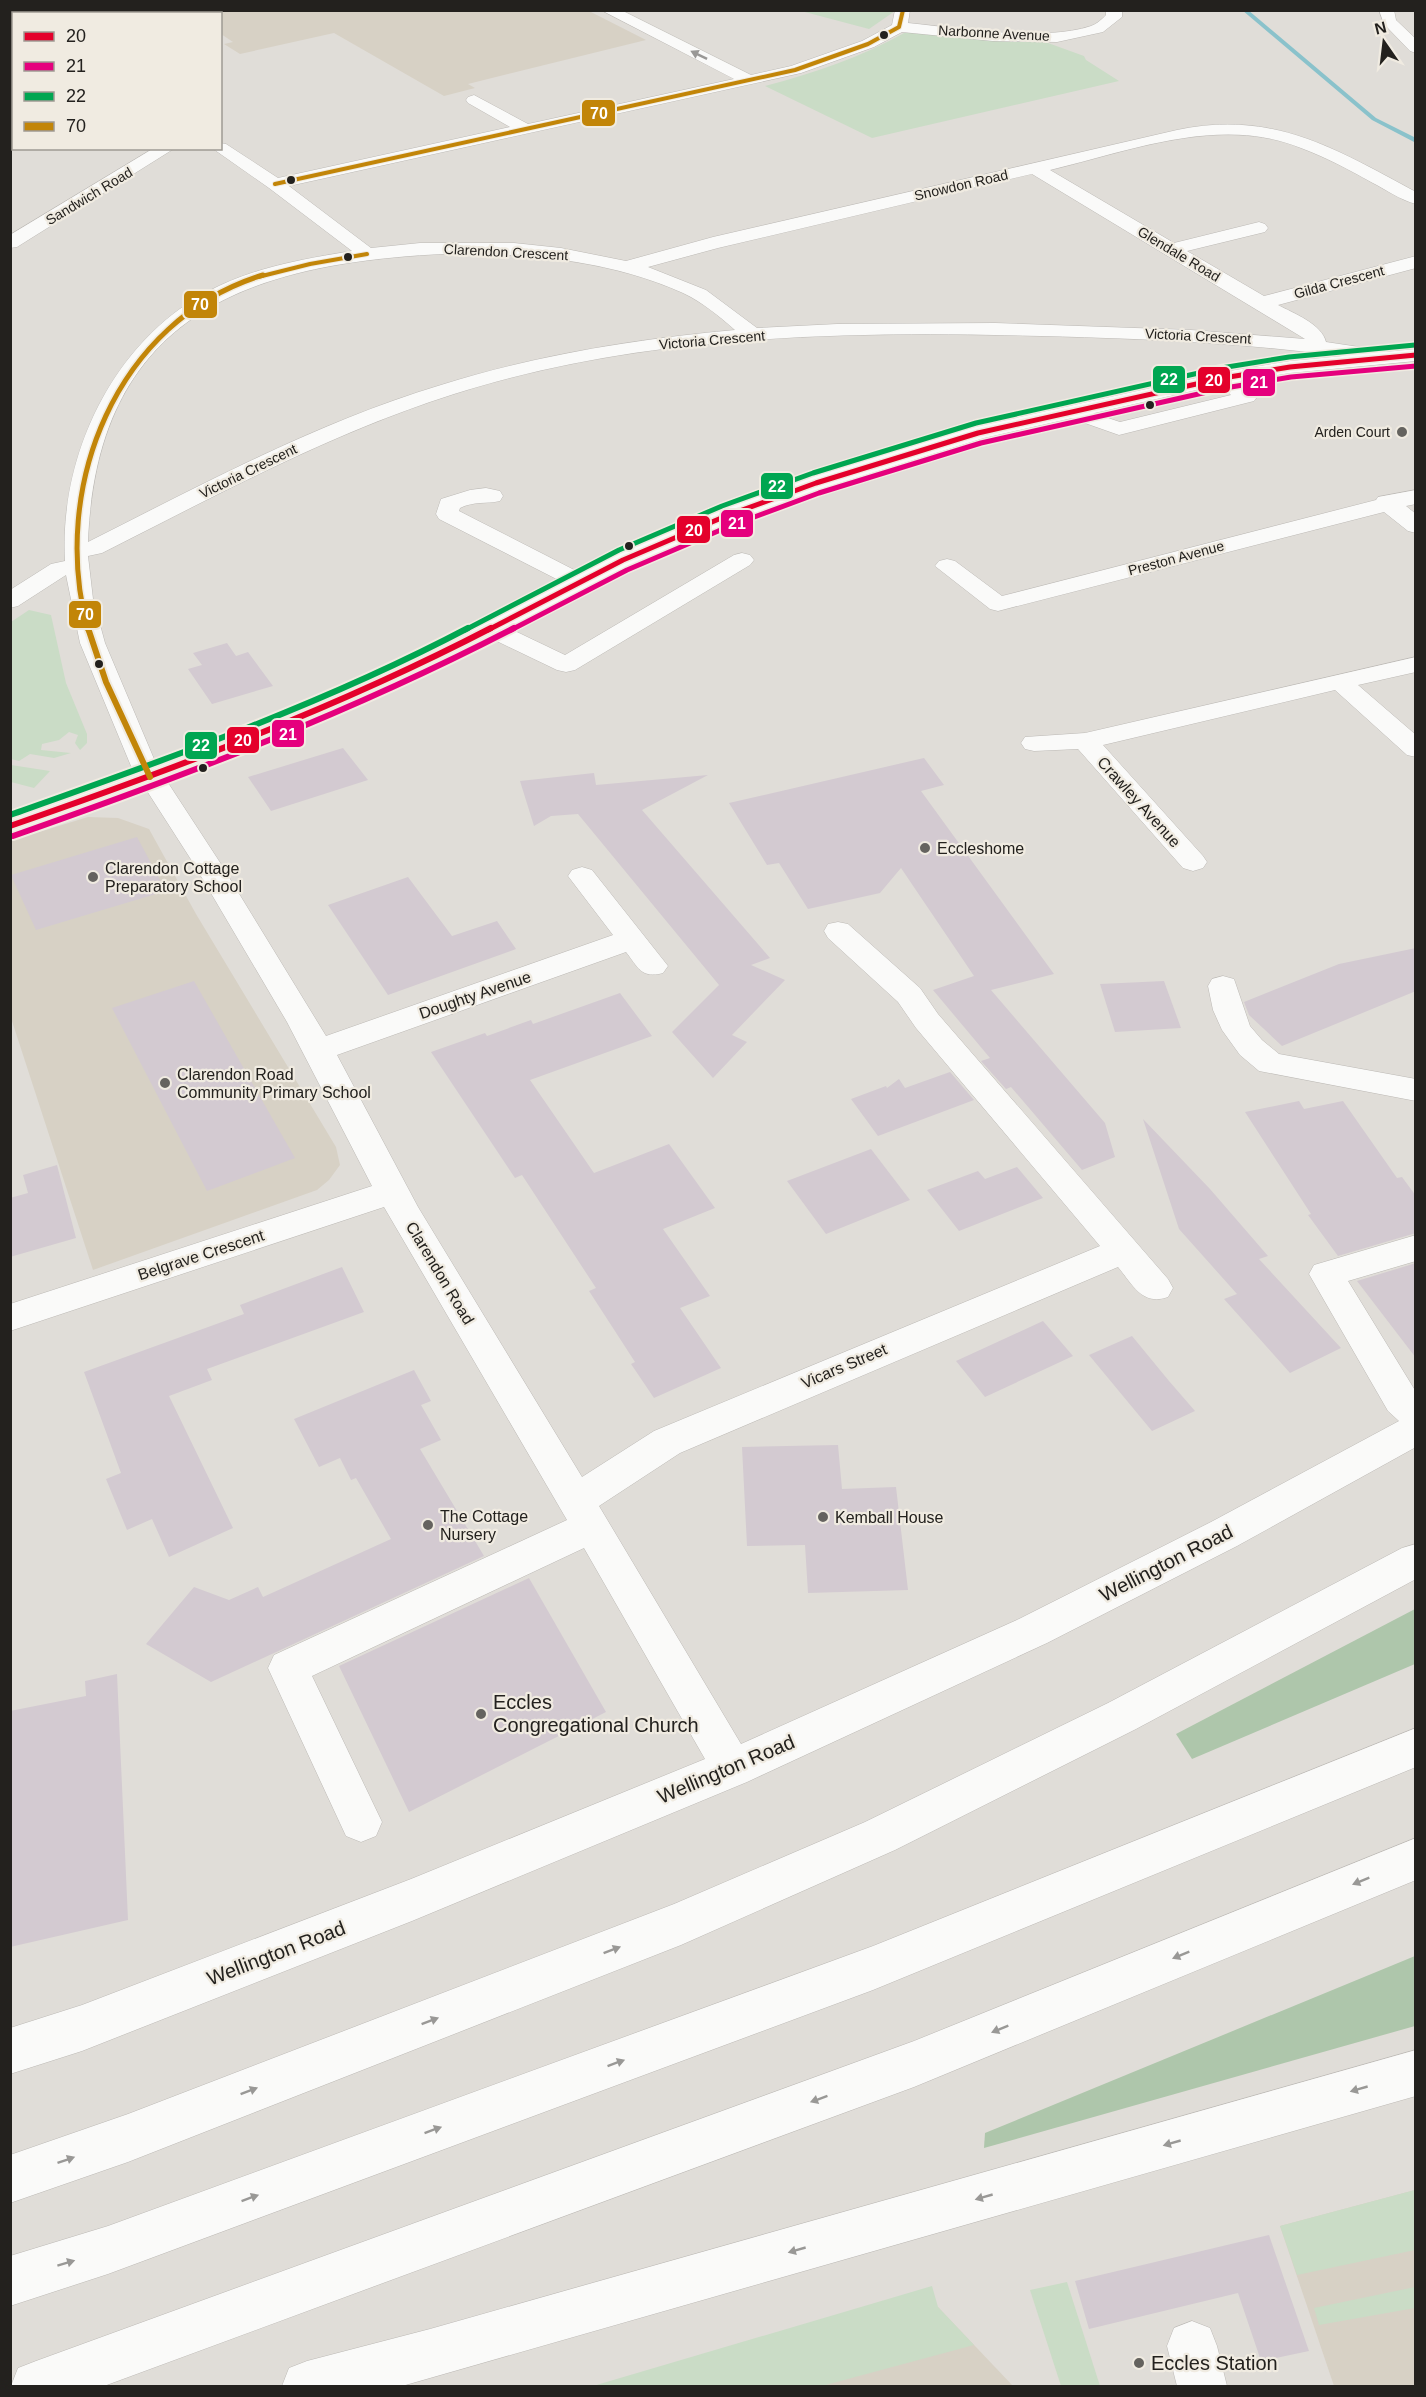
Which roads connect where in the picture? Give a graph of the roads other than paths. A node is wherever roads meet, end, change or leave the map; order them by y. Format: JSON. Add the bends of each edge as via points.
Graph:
{"nodes":[{"id":1,"x":608,"y":10,"type":"edge"},
{"id":2,"x":1114,"y":10,"type":"edge"},
{"id":3,"x":1386,"y":10,"type":"edge"},
{"id":4,"x":901,"y":19,"type":"edge"},
{"id":5,"x":1416,"y":48,"type":"edge"},
{"id":6,"x":751,"y":81,"type":"junction"},
{"id":7,"x":474,"y":100,"type":"dead end"},
{"id":8,"x":527,"y":130,"type":"junction"},
{"id":9,"x":222,"y":149,"type":"edge"},
{"id":10,"x":164,"y":150,"type":"edge"},
{"id":11,"x":1035,"y":168,"type":"junction"},
{"id":12,"x":275,"y":184,"type":"junction"},
{"id":13,"x":1416,"y":199,"type":"edge"},
{"id":14,"x":1259,"y":228,"type":"dead end"},
{"id":15,"x":10,"y":243,"type":"edge"},
{"id":16,"x":1172,"y":249,"type":"junction"},
{"id":17,"x":367,"y":254,"type":"junction"},
{"id":18,"x":1416,"y":262,"type":"edge"},
{"id":19,"x":627,"y":267,"type":"junction"},
{"id":20,"x":1262,"y":303,"type":"junction"},
{"id":21,"x":754,"y":335,"type":"junction"},
{"id":22,"x":1316,"y":345,"type":"junction"},
{"id":23,"x":1416,"y":355,"type":"edge"},
{"id":24,"x":1386,"y":357,"type":"junction"},
{"id":25,"x":492,"y":496,"type":"dead end"},
{"id":26,"x":1416,"y":496,"type":"edge"},
{"id":27,"x":1386,"y":502,"type":"junction"},
{"id":28,"x":1416,"y":526,"type":"edge"},
{"id":29,"x":77,"y":559,"type":"junction"},
{"id":30,"x":742,"y":561,"type":"dead end"},
{"id":31,"x":947,"y":566,"type":"dead end"},
{"id":32,"x":580,"y":582,"type":"junction"},
{"id":33,"x":10,"y":601,"type":"edge"},
{"id":34,"x":491,"y":629,"type":"junction"},
{"id":35,"x":1416,"y":664,"type":"edge"},
{"id":36,"x":1340,"y":682,"type":"junction"},
{"id":37,"x":1085,"y":741,"type":"junction"},
{"id":38,"x":1034,"y":743,"type":"dead end"},
{"id":39,"x":1416,"y":749,"type":"edge"},
{"id":40,"x":150,"y":777,"type":"junction"},
{"id":41,"x":10,"y":826,"type":"edge"},
{"id":42,"x":1193,"y":862,"type":"dead end"},
{"id":43,"x":582,"y":876,"type":"dead end"},
{"id":44,"x":838,"y":931,"type":"dead end"},
{"id":45,"x":632,"y":939,"type":"junction"},
{"id":46,"x":653,"y":966,"type":"dead end"},
{"id":47,"x":1223,"y":986,"type":"dead end"},
{"id":48,"x":318,"y":1050,"type":"junction"},
{"id":49,"x":1416,"y":1090,"type":"edge"},
{"id":50,"x":392,"y":1192,"type":"junction"},
{"id":51,"x":1416,"y":1248,"type":"edge"},
{"id":52,"x":1122,"y":1251,"type":"junction"},
{"id":53,"x":1156,"y":1288,"type":"dead end"},
{"id":54,"x":10,"y":1318,"type":"edge"},
{"id":55,"x":1416,"y":1414,"type":"edge"},
{"id":56,"x":1416,"y":1429,"type":"edge"},
{"id":57,"x":583,"y":1514,"type":"junction"},
{"id":58,"x":1416,"y":1560,"type":"edge"},
{"id":59,"x":1416,"y":1748,"type":"edge"},
{"id":60,"x":732,"y":1767,"type":"junction"},
{"id":61,"x":361,"y":1822,"type":"dead end"},
{"id":62,"x":1416,"y":1859,"type":"edge"},
{"id":63,"x":10,"y":2051,"type":"edge"},
{"id":64,"x":1416,"y":2073,"type":"edge"},
{"id":65,"x":10,"y":2179,"type":"edge"},
{"id":66,"x":10,"y":2281,"type":"edge"},
{"id":67,"x":36,"y":2386,"type":"edge"},
{"id":68,"x":307,"y":2386,"type":"edge"}],
"edges":[{"from":6,"to":1,"type":"main road","one_way":true},
{"from":2,"to":4,"type":"main road","name":"Narbonne Avenue","via":[[1114,17],[1098,29],[1057,37],[993,36]]},
{"from":3,"to":5,"type":"main road","via":[[1389,21]]},
{"from":4,"to":6,"type":"main road","via":[[868,44],[829,60]]},
{"from":6,"to":8,"type":"main road"},
{"from":7,"to":8,"type":"main road"},
{"from":8,"to":12,"type":"main road"},
{"from":9,"to":12,"type":"main road"},
{"from":10,"to":15,"type":"main road","name":"Sandwich Road"},
{"from":11,"to":13,"type":"main road","name":"Snowdon Road","via":[[1206,129],[1252,129],[1297,139]]},
{"from":11,"to":16,"type":"main road","name":"Glendale Road"},
{"from":11,"to":19,"type":"main road","name":"Snowdon Road"},
{"from":12,"to":17,"type":"main road"},
{"from":14,"to":16,"type":"main road"},
{"from":16,"to":20,"type":"main road","name":"Glendale Road"},
{"from":17,"to":19,"type":"main road","name":"Clarendon Crescent","via":[[483,248],[572,256]]},
{"from":17,"to":29,"type":"main road","name":"Clarendon Crescent","via":[[299,267],[234,287],[196,306],[158,336],[132,367],[100,421],[84,471]]},
{"from":18,"to":20,"type":"main road","name":"Gilda Crescent"},
{"from":19,"to":21,"type":"main road","name":"Clarendon Crescent","via":[[690,290]]},
{"from":20,"to":22,"type":"main road","name":"Glendale Road","via":[[1307,330],[1315,337]]},
{"from":21,"to":22,"type":"main road","name":"Victoria Crescent","via":[[1032,329]]},
{"from":21,"to":29,"type":"main road","name":"Victoria Crescent","via":[[587,356],[445,390],[331,432],[236,476]]},
{"from":22,"to":24,"type":"main road","name":"Victoria Crescent"},
{"from":23,"to":24,"type":"main road"},
{"from":24,"to":32,"type":"main road","via":[[1223,378],[978,433],[816,483],[726,516]]},
{"from":25,"to":32,"type":"main road","via":[[462,498],[449,504],[447,514]]},
{"from":26,"to":27,"type":"main road","name":"Preston Avenue"},
{"from":27,"to":28,"type":"main road"},
{"from":27,"to":31,"type":"main road","name":"Preston Avenue","via":[[998,604]]},
{"from":29,"to":33,"type":"main road","name":"Victoria Crescent"},
{"from":29,"to":40,"type":"main road","name":"Clarendon Crescent","via":[[85,621],[101,670]]},
{"from":30,"to":34,"type":"main road","via":[[566,665]]},
{"from":32,"to":34,"type":"main road"},
{"from":34,"to":40,"type":"main road","via":[[311,713]]},
{"from":35,"to":36,"type":"main road"},
{"from":36,"to":37,"type":"main road"},
{"from":36,"to":39,"type":"main road"},
{"from":37,"to":38,"type":"main road"},
{"from":37,"to":42,"type":"main road","name":"Crawley Avenue"},
{"from":40,"to":41,"type":"main road"},
{"from":40,"to":48,"type":"main road","name":"Clarendon Road","via":[[186,829]]},
{"from":43,"to":45,"type":"main road"},
{"from":44,"to":52,"type":"main road","via":[[909,994],[927,1021]]},
{"from":45,"to":46,"type":"main road"},
{"from":45,"to":48,"type":"main road","name":"Doughty Avenue"},
{"from":47,"to":49,"type":"main road","via":[[1232,1024],[1243,1040],[1270,1063]]},
{"from":48,"to":50,"type":"main road","name":"Clarendon Road"},
{"from":50,"to":54,"type":"main road","name":"Belgrave Crescent"},
{"from":50,"to":57,"type":"main road","name":"Clarendon Road"},
{"from":51,"to":55,"type":"main road","via":[[1326,1274],[1401,1401]]},
{"from":52,"to":53,"type":"main road"},
{"from":52,"to":57,"type":"main road","name":"Vicars Street","via":[[667,1442]]},
{"from":56,"to":60,"type":"main road","name":"Wellington Road","via":[[1224,1534],[1033,1631]]},
{"from":57,"to":60,"type":"main road","name":"Clarendon Road"},
{"from":57,"to":61,"type":"main road","name":"Vicars Street","via":[[288,1668]]},
{"from":65,"to":58,"type":"main road","one_way":true,"via":[[128,2138],[681,1923],[869,1841],[1122,1716]]},
{"from":66,"to":59,"type":"main road","one_way":true,"via":[[108,2250],[873,1968]]},
{"from":60,"to":63,"type":"main road","name":"Wellington Road","via":[[412,1900],[82,2028]]},
{"from":62,"to":67,"type":"main road","one_way":true,"via":[[914,2064]]},
{"from":64,"to":68,"type":"main road","one_way":true}]}
